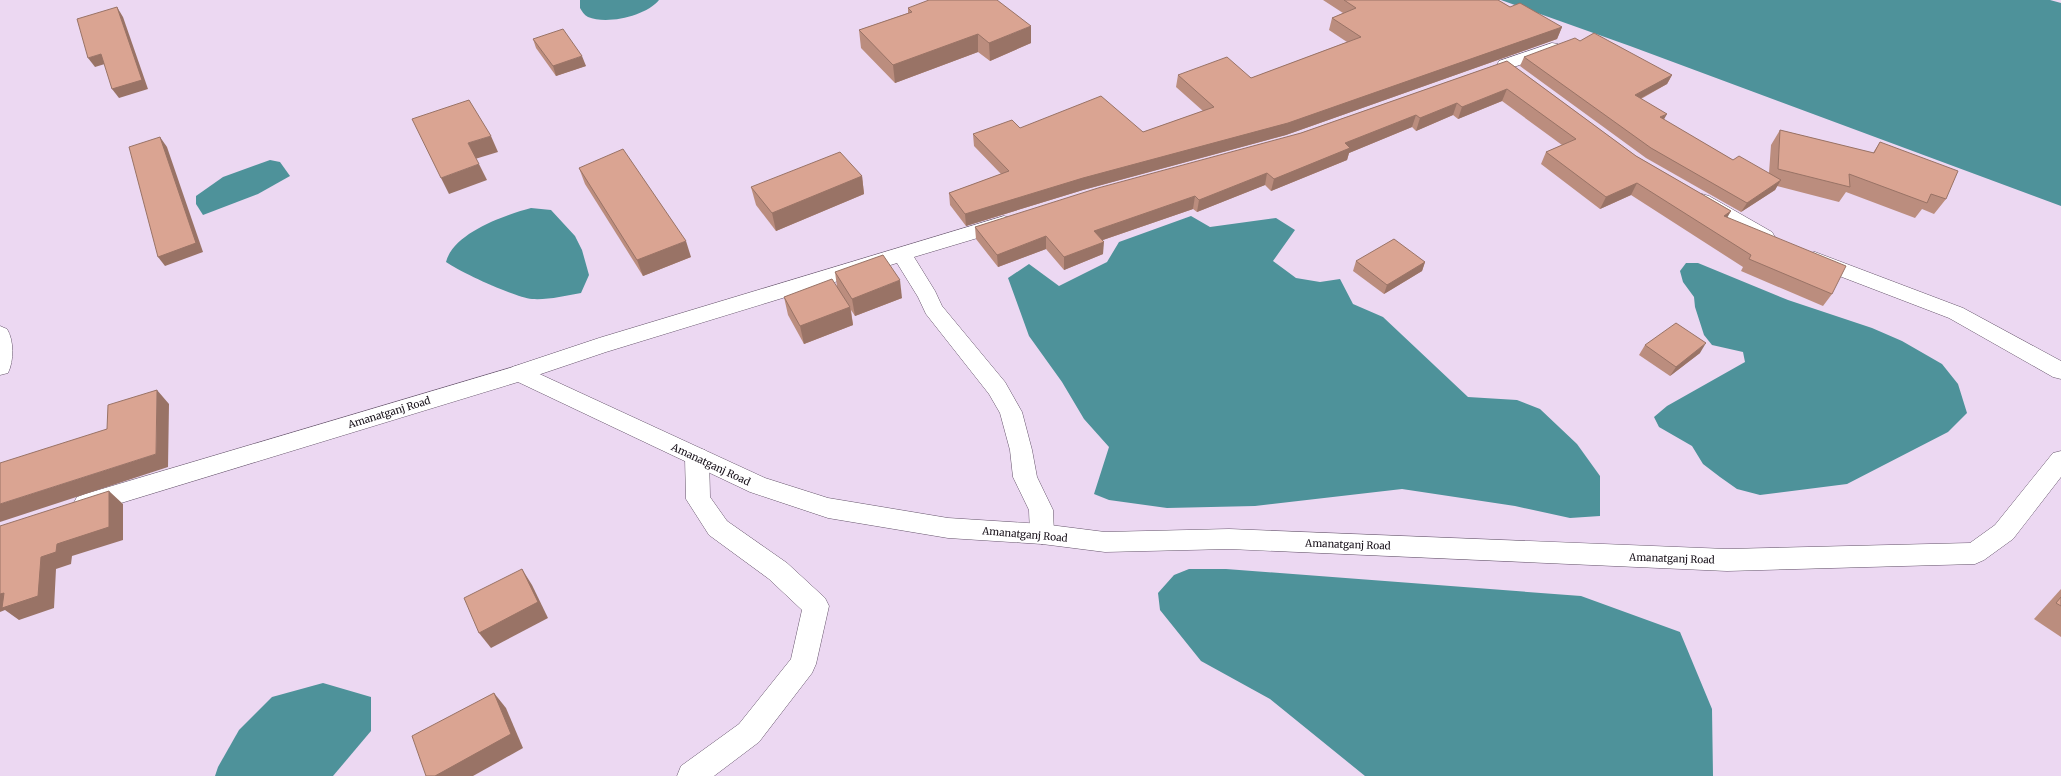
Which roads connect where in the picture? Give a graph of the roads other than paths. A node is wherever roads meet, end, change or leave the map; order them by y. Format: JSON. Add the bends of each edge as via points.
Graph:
{"nodes":[{"id":1,"x":1567,"y":42,"type":"edge"},
{"id":2,"x":1522,"y":79,"type":"edge"},
{"id":3,"x":1684,"y":189,"type":"edge"},
{"id":4,"x":1022,"y":217,"type":"edge"},
{"id":5,"x":901,"y":253,"type":"junction"},
{"id":6,"x":0,"y":334,"type":"edge"},
{"id":7,"x":0,"y":366,"type":"edge"},
{"id":8,"x":2061,"y":371,"type":"edge"},
{"id":9,"x":520,"y":373,"type":"junction"},
{"id":10,"x":696,"y":457,"type":"junction"},
{"id":11,"x":2061,"y":460,"type":"edge"},
{"id":12,"x":68,"y":510,"type":"edge"},
{"id":13,"x":1042,"y":534,"type":"junction"},
{"id":14,"x":691,"y":776,"type":"edge"}],
"edges":[{"from":1,"to":2,"type":"main road","via":[[1497,68]]},
{"from":3,"to":8,"type":"main road","via":[[1764,236],[1840,270],[1956,313]]},
{"from":4,"to":5,"type":"main road"},
{"from":5,"to":9,"type":"main road","via":[[599,346]]},
{"from":5,"to":13,"type":"main road","via":[[928,296],[933,309],[997,388],[1011,412],[1025,477],[1041,510]]},
{"from":6,"to":7,"type":"main road"},
{"from":9,"to":10,"type":"main road","name":"Amanatganj Road"},
{"from":9,"to":12,"type":"main road","name":"Amanatganj Road"},
{"from":10,"to":13,"type":"main road","name":"Amanatganj Road","via":[[758,485],[828,508],[948,528]]},
{"from":10,"to":14,"type":"main road","via":[[698,499],[718,528],[778,571],[816,606],[803,664],[749,733]]},
{"from":11,"to":13,"type":"main road","name":"Amanatganj Road","via":[[2004,532],[1975,553],[1726,560],[1229,539],[1105,542]]}]}
